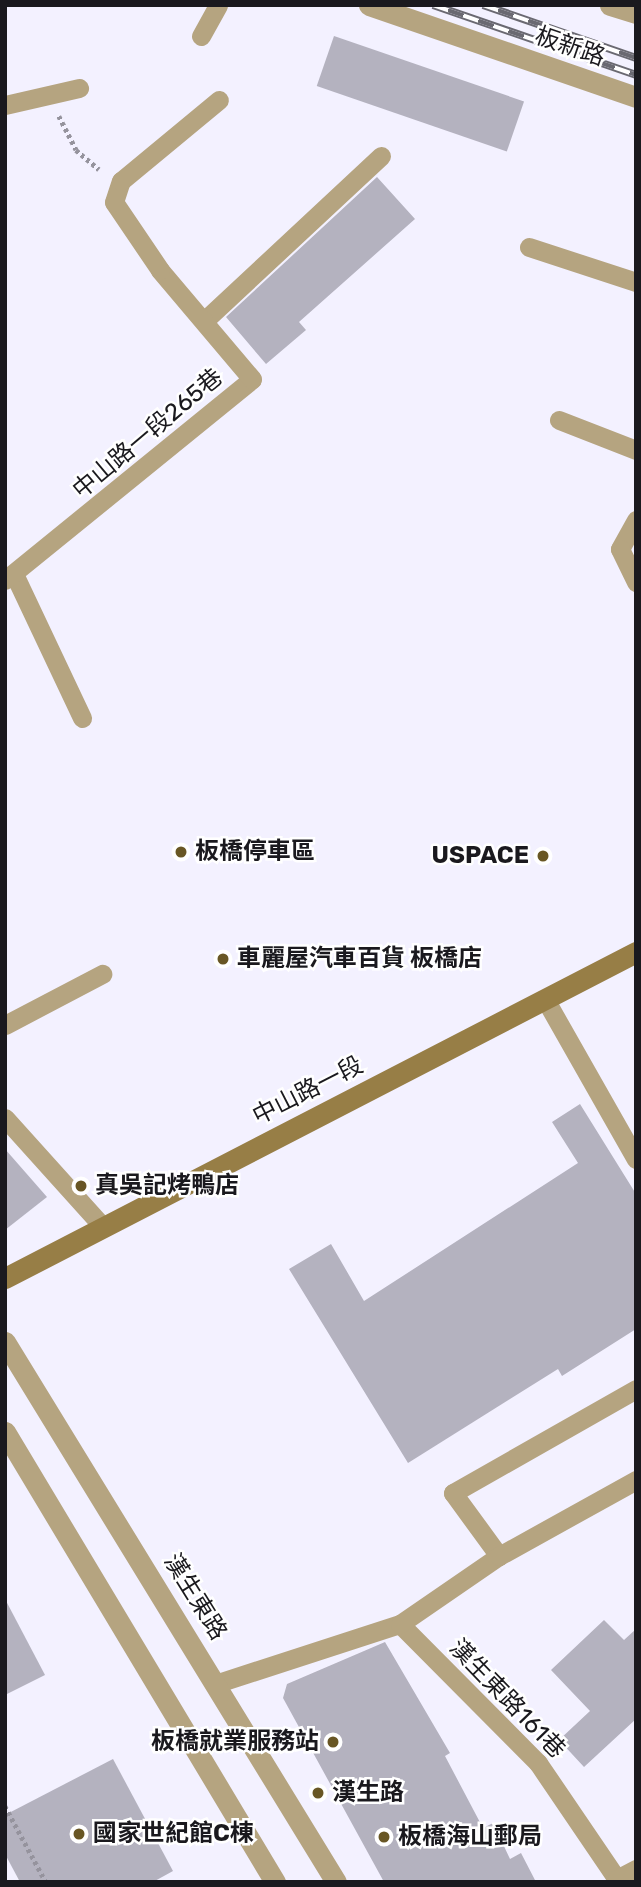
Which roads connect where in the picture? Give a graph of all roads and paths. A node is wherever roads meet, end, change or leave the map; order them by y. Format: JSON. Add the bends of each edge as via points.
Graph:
{"nodes":[{"id":1,"x":218,"y":5,"type":"edge"},
{"id":2,"x":369,"y":5,"type":"edge"},
{"id":3,"x":610,"y":5,"type":"edge"},
{"id":4,"x":636,"y":13,"type":"edge"},
{"id":5,"x":201,"y":36,"type":"dead end"},
{"id":6,"x":79,"y":88,"type":"dead end"},
{"id":7,"x":51,"y":96,"type":"junction"},
{"id":8,"x":636,"y":97,"type":"edge"},
{"id":9,"x":219,"y":100,"type":"dead end"},
{"id":10,"x":5,"y":105,"type":"edge"},
{"id":11,"x":381,"y":156,"type":"dead end"},
{"id":12,"x":121,"y":181,"type":"junction"},
{"id":13,"x":529,"y":247,"type":"dead end"},
{"id":14,"x":636,"y":282,"type":"edge"},
{"id":15,"x":204,"y":321,"type":"junction"},
{"id":16,"x":559,"y":420,"type":"dead end"},
{"id":17,"x":636,"y":450,"type":"edge"},
{"id":18,"x":636,"y":520,"type":"edge"},
{"id":19,"x":10,"y":578,"type":"edge"},
{"id":20,"x":636,"y":582,"type":"edge"},
{"id":21,"x":82,"y":718,"type":"dead end"},
{"id":22,"x":636,"y":952,"type":"edge"},
{"id":23,"x":102,"y":974,"type":"dead end"},
{"id":24,"x":545,"y":999,"type":"junction"},
{"id":25,"x":5,"y":1026,"type":"edge"},
{"id":26,"x":5,"y":1118,"type":"edge"},
{"id":27,"x":636,"y":1159,"type":"edge"},
{"id":28,"x":103,"y":1227,"type":"junction"},
{"id":29,"x":5,"y":1278,"type":"edge"},
{"id":30,"x":5,"y":1342,"type":"edge"},
{"id":31,"x":636,"y":1389,"type":"edge"},
{"id":32,"x":5,"y":1432,"type":"edge"},
{"id":33,"x":636,"y":1480,"type":"edge"},
{"id":34,"x":499,"y":1556,"type":"junction"},
{"id":35,"x":400,"y":1624,"type":"junction"},
{"id":36,"x":218,"y":1684,"type":"junction"},
{"id":37,"x":5,"y":1806,"type":"edge"},
{"id":38,"x":636,"y":1869,"type":"edge"},
{"id":39,"x":618,"y":1880,"type":"edge"},
{"id":40,"x":46,"y":1882,"type":"edge"},
{"id":41,"x":275,"y":1882,"type":"edge"},
{"id":42,"x":336,"y":1882,"type":"edge"}],
"edges":[{"from":1,"to":5,"type":"lane"},
{"from":2,"to":8,"type":"street","name":"板新路"},
{"from":3,"to":4,"type":"street"},
{"from":6,"to":7,"type":"lane"},
{"from":7,"to":10,"type":"lane"},
{"from":7,"to":12,"type":"path","via":[[76,150]]},
{"from":9,"to":12,"type":"lane"},
{"from":11,"to":15,"type":"lane"},
{"from":12,"to":15,"type":"lane","name":"中山路一段265巷","via":[[114,202],[160,270]]},
{"from":13,"to":14,"type":"lane"},
{"from":15,"to":19,"type":"lane","name":"中山路一段265巷","via":[[252,379]]},
{"from":16,"to":17,"type":"lane"},
{"from":18,"to":20,"type":"lane","via":[[620,549]]},
{"from":19,"to":21,"type":"lane","name":"中山路一段265巷"},
{"from":22,"to":24,"type":"main road","name":"中山路一段"},
{"from":23,"to":25,"type":"lane"},
{"from":24,"to":27,"type":"lane"},
{"from":24,"to":28,"type":"main road","name":"中山路一段"},
{"from":26,"to":28,"type":"lane"},
{"from":28,"to":29,"type":"main road","name":"中山路一段"},
{"from":30,"to":36,"type":"street","name":"漢生東路"},
{"from":31,"to":34,"type":"lane","via":[[453,1493]]},
{"from":32,"to":41,"type":"street"},
{"from":33,"to":34,"type":"lane"},
{"from":34,"to":35,"type":"lane"},
{"from":35,"to":36,"type":"lane"},
{"from":35,"to":39,"type":"lane","name":"漢生東路161巷","via":[[538,1763]]},
{"from":36,"to":42,"type":"street","name":"漢生東路"},
{"from":37,"to":40,"type":"path"},
{"from":38,"to":39,"type":"lane"}]}
